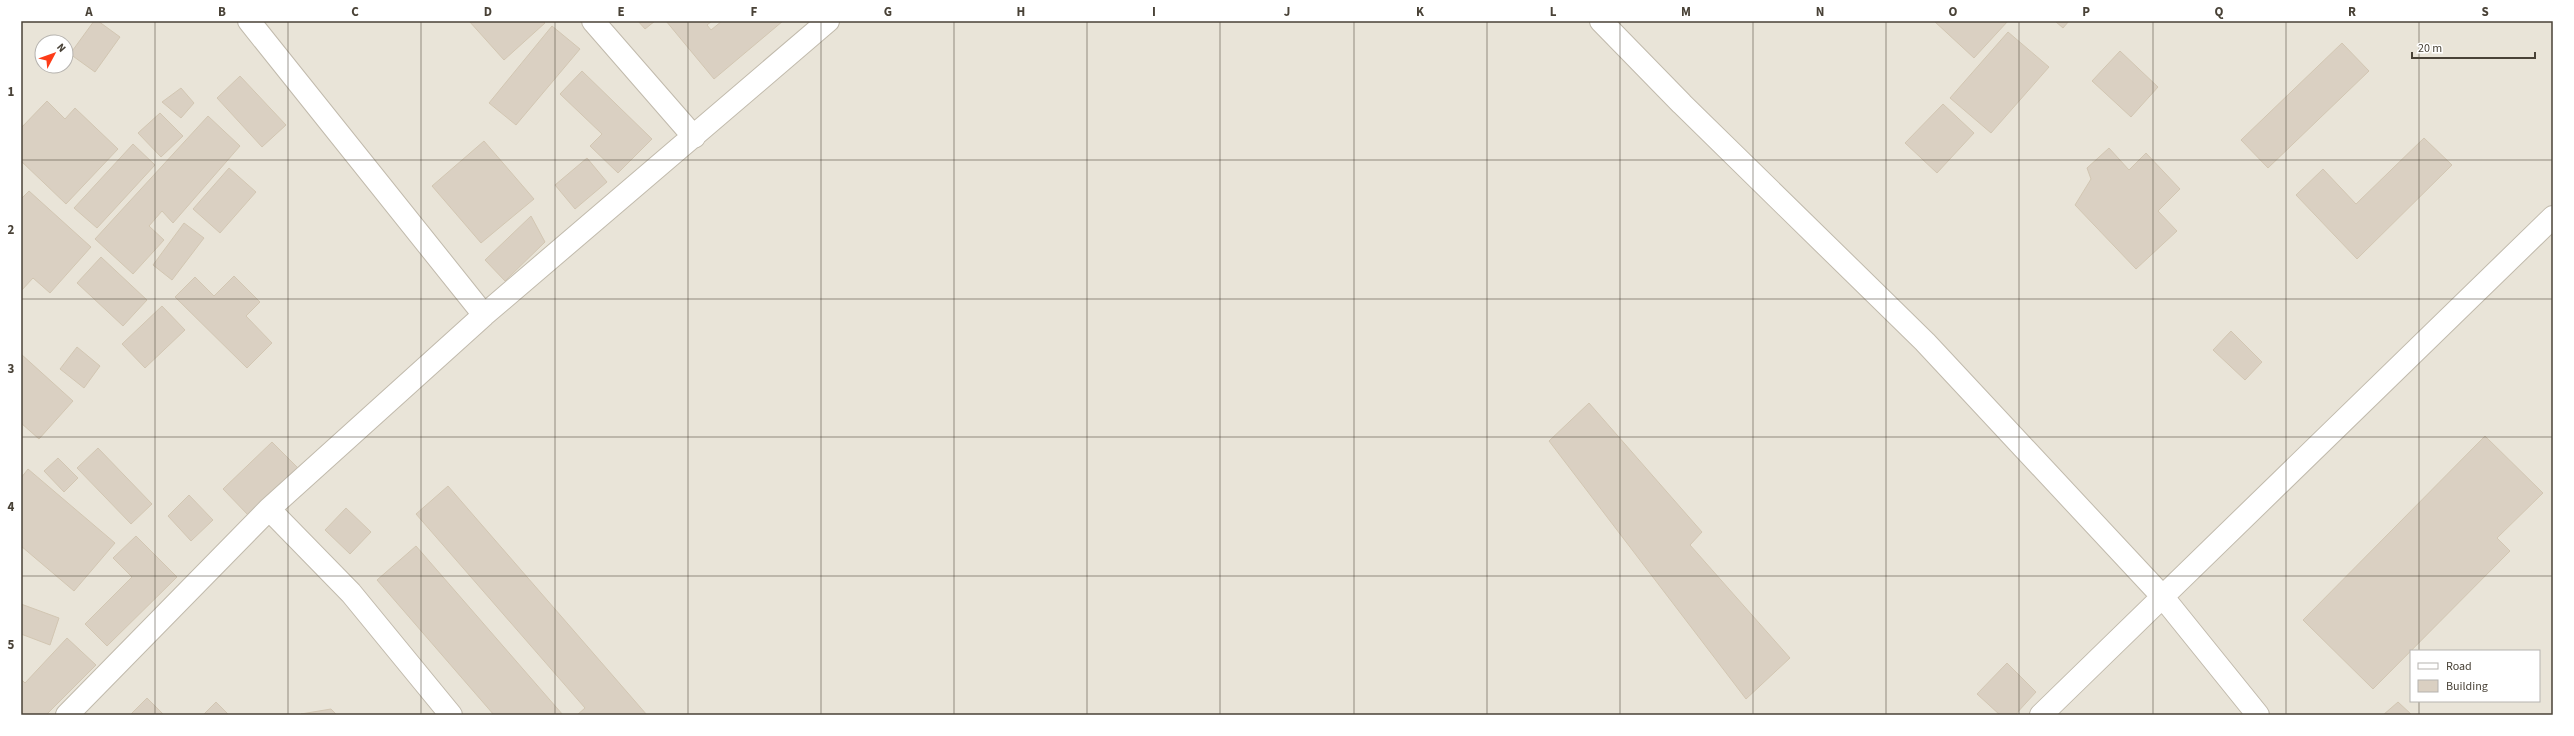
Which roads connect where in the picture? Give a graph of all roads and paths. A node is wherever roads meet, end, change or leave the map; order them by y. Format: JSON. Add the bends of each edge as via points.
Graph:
{"nodes":[{"id":1,"x":250,"y":21,"type":"edge"},
{"id":2,"x":593,"y":21,"type":"edge"},
{"id":3,"x":828,"y":21,"type":"edge"},
{"id":4,"x":1601,"y":21,"type":"edge"},
{"id":5,"x":694,"y":137,"type":"junction"},
{"id":6,"x":2553,"y":217,"type":"edge"},
{"id":7,"x":484,"y":316,"type":"junction"},
{"id":8,"x":270,"y":510,"type":"junction"},
{"id":9,"x":2162,"y":596,"type":"junction"},
{"id":10,"x":67,"y":715,"type":"edge"},
{"id":11,"x":451,"y":715,"type":"edge"},
{"id":12,"x":2041,"y":715,"type":"edge"},
{"id":13,"x":2258,"y":715,"type":"edge"}],
"edges":[{"from":1,"to":7,"type":"street"},
{"from":2,"to":5,"type":"street"},
{"from":3,"to":5,"type":"street"},
{"from":4,"to":9,"type":"street","via":[[1925,342]]},
{"from":5,"to":7,"type":"street"},
{"from":6,"to":9,"type":"street"},
{"from":7,"to":8,"type":"street"},
{"from":8,"to":10,"type":"street"},
{"from":8,"to":11,"type":"street","via":[[351,593]]},
{"from":9,"to":12,"type":"street"},
{"from":9,"to":13,"type":"street"}]}
